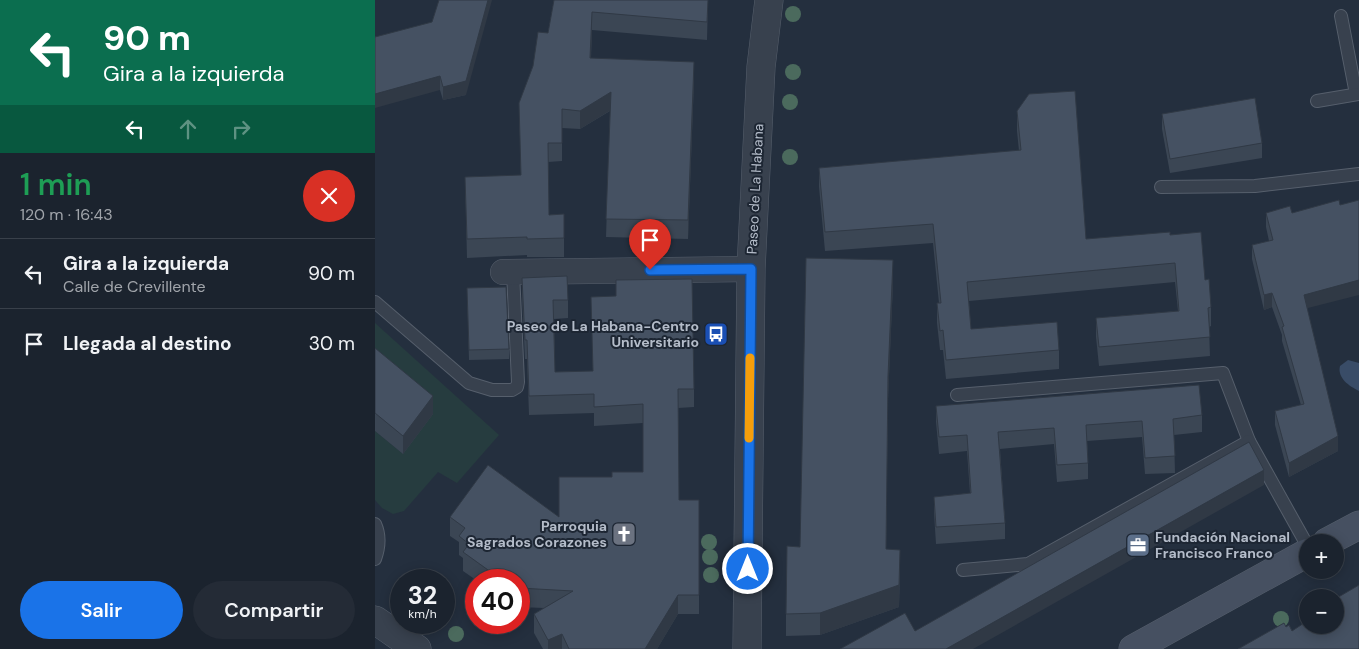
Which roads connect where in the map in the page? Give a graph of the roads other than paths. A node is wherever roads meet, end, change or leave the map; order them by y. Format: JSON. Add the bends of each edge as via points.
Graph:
{"nodes":[{"id":1,"x":769,"y":0,"type":"edge"},
{"id":2,"x":1341,"y":16,"type":"dead end"},
{"id":3,"x":1357,"y":94,"type":"edge"},
{"id":4,"x":1317,"y":101,"type":"dead end"},
{"id":5,"x":1359,"y":174,"type":"edge"},
{"id":6,"x":1161,"y":187,"type":"dead end"},
{"id":7,"x":751,"y":269,"type":"junction"},
{"id":8,"x":508,"y":272,"type":"joint"},
{"id":9,"x":375,"y":302,"type":"edge"},
{"id":10,"x":957,"y":394,"type":"dead end"},
{"id":11,"x":1249,"y":441,"type":"junction"},
{"id":12,"x":375,"y":524,"type":"edge"},
{"id":13,"x":1359,"y":525,"type":"edge"},
{"id":14,"x":1301,"y":534,"type":"edge"},
{"id":15,"x":1342,"y":534,"type":"edge"},
{"id":16,"x":1299,"y":557,"type":"edge"},
{"id":17,"x":375,"y":559,"type":"edge"},
{"id":18,"x":963,"y":570,"type":"dead end"},
{"id":19,"x":375,"y":620,"type":"edge"},
{"id":20,"x":417,"y":649,"type":"edge"},
{"id":21,"x":747,"y":649,"type":"edge"},
{"id":22,"x":1133,"y":649,"type":"edge"}],
"edges":[{"from":1,"to":7,"type":"street","name":"Paseo de La Habana","via":[[761,67]]},
{"from":2,"to":3,"type":"lane"},
{"from":3,"to":4,"type":"lane"},
{"from":5,"to":6,"type":"lane","via":[[1255,186]]},
{"from":7,"to":8,"type":"street"},
{"from":7,"to":21,"type":"street","name":"Paseo de La Habana"},
{"from":8,"to":9,"type":"lane","via":[[519,382],[512,390],[492,390],[469,383]]},
{"from":10,"to":11,"type":"lane","via":[[1223,373]]},
{"from":11,"to":14,"type":"lane"},
{"from":11,"to":18,"type":"lane","via":[[1027,564]]},
{"from":12,"to":17,"type":"lane","via":[[378,550]]},
{"from":13,"to":15,"type":"main road"},
{"from":16,"to":22,"type":"main road"},
{"from":19,"to":20,"type":"street"}]}
